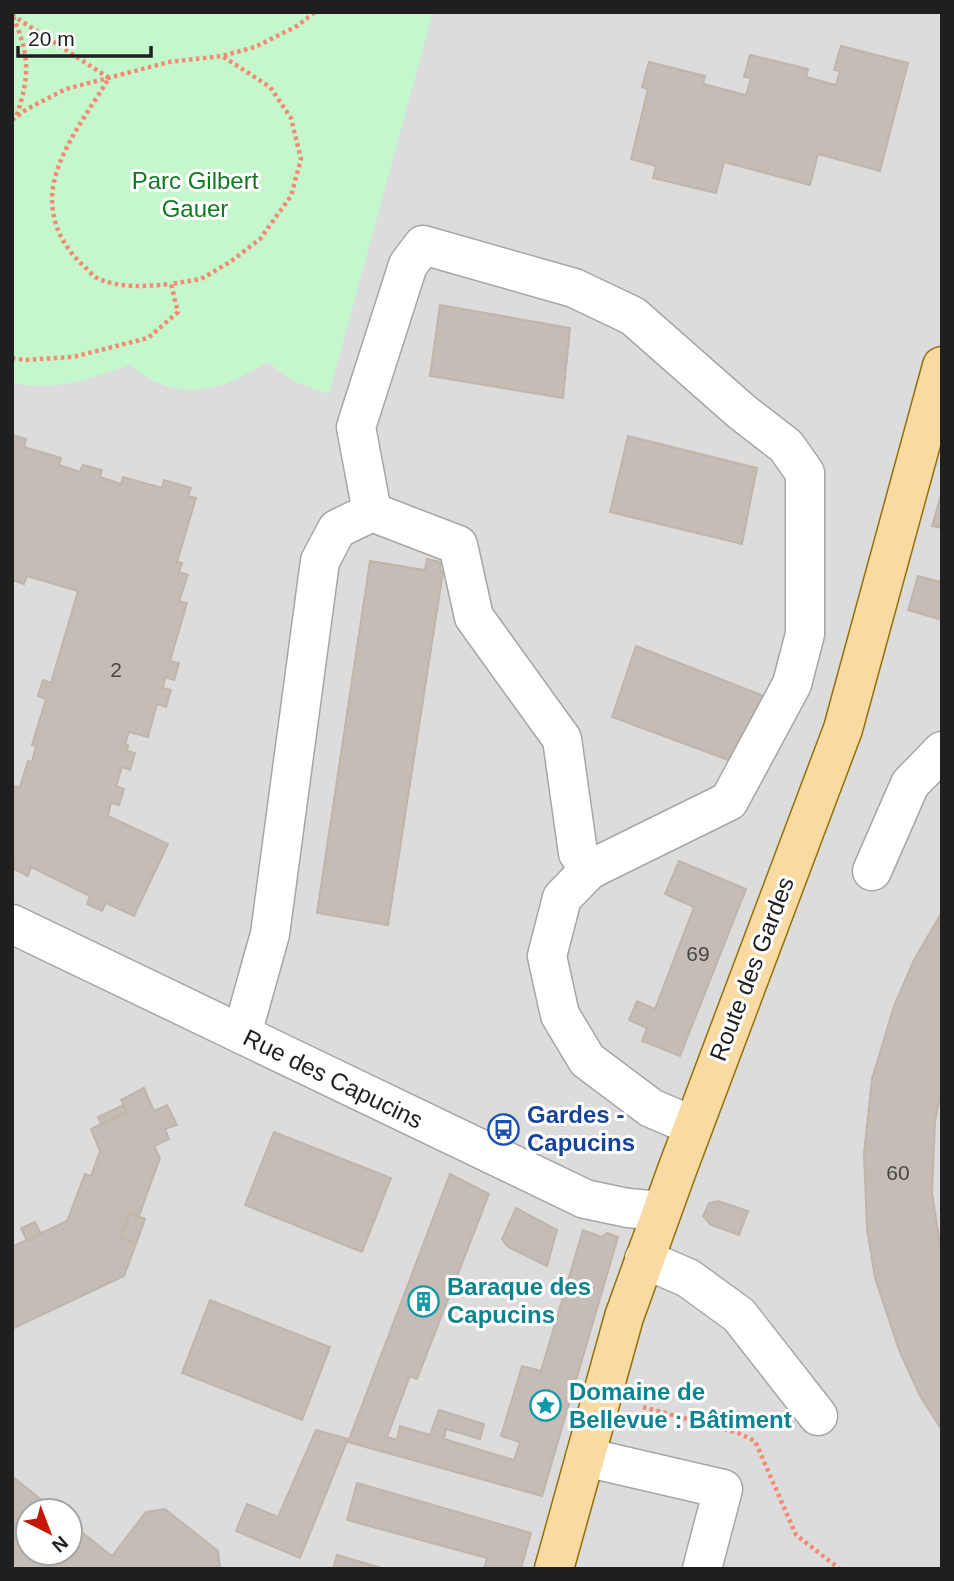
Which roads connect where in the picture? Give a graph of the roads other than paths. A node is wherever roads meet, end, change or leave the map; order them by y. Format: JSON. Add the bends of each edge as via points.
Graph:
{"nodes":[{"id":1,"x":939,"y":390,"type":"edge"},
{"id":2,"x":372,"y":512,"type":"junction"},
{"id":3,"x":942,"y":751,"type":"edge"},
{"id":4,"x":589,"y":870,"type":"junction"},
{"id":5,"x":872,"y":871,"type":"dead end"},
{"id":6,"x":12,"y":924,"type":"edge"},
{"id":7,"x":242,"y":1034,"type":"junction"},
{"id":8,"x":693,"y":1126,"type":"junction"},
{"id":9,"x":661,"y":1211,"type":"junction"},
{"id":10,"x":644,"y":1259,"type":"junction"},
{"id":11,"x":818,"y":1416,"type":"dead end"},
{"id":12,"x":585,"y":1457,"type":"junction"},
{"id":13,"x":554,"y":1569,"type":"edge"},
{"id":14,"x":702,"y":1569,"type":"edge"}],
"edges":[{"from":1,"to":8,"type":"main road","name":"Route des Gardes","via":[[842,729]]},
{"from":2,"to":4,"type":"street","via":[[458,545],[474,617],[562,739],[578,853]]},
{"from":2,"to":4,"type":"street","via":[[356,427],[408,265],[423,245],[574,288],[633,316],[786,446],[805,473],[805,634],[792,684],[742,778],[729,801]]},
{"from":2,"to":7,"type":"street","via":[[337,529],[320,561],[270,934]]},
{"from":3,"to":5,"type":"street","via":[[910,784]]},
{"from":4,"to":8,"type":"street","via":[[562,898],[547,956],[560,1015],[587,1060],[651,1108]]},
{"from":6,"to":7,"type":"street","name":"Rue des Capucins"},
{"from":7,"to":9,"type":"street","name":"Rue des Capucins","via":[[585,1199]]},
{"from":8,"to":9,"type":"main road","name":"Route des Gardes"},
{"from":9,"to":10,"type":"main road","name":"Route des Gardes"},
{"from":10,"to":11,"type":"street","via":[[688,1278],[739,1315]]},
{"from":10,"to":12,"type":"main road","name":"Route des Gardes"},
{"from":12,"to":13,"type":"main road","name":"Route des Gardes"},
{"from":12,"to":14,"type":"street","via":[[723,1489]]}]}
